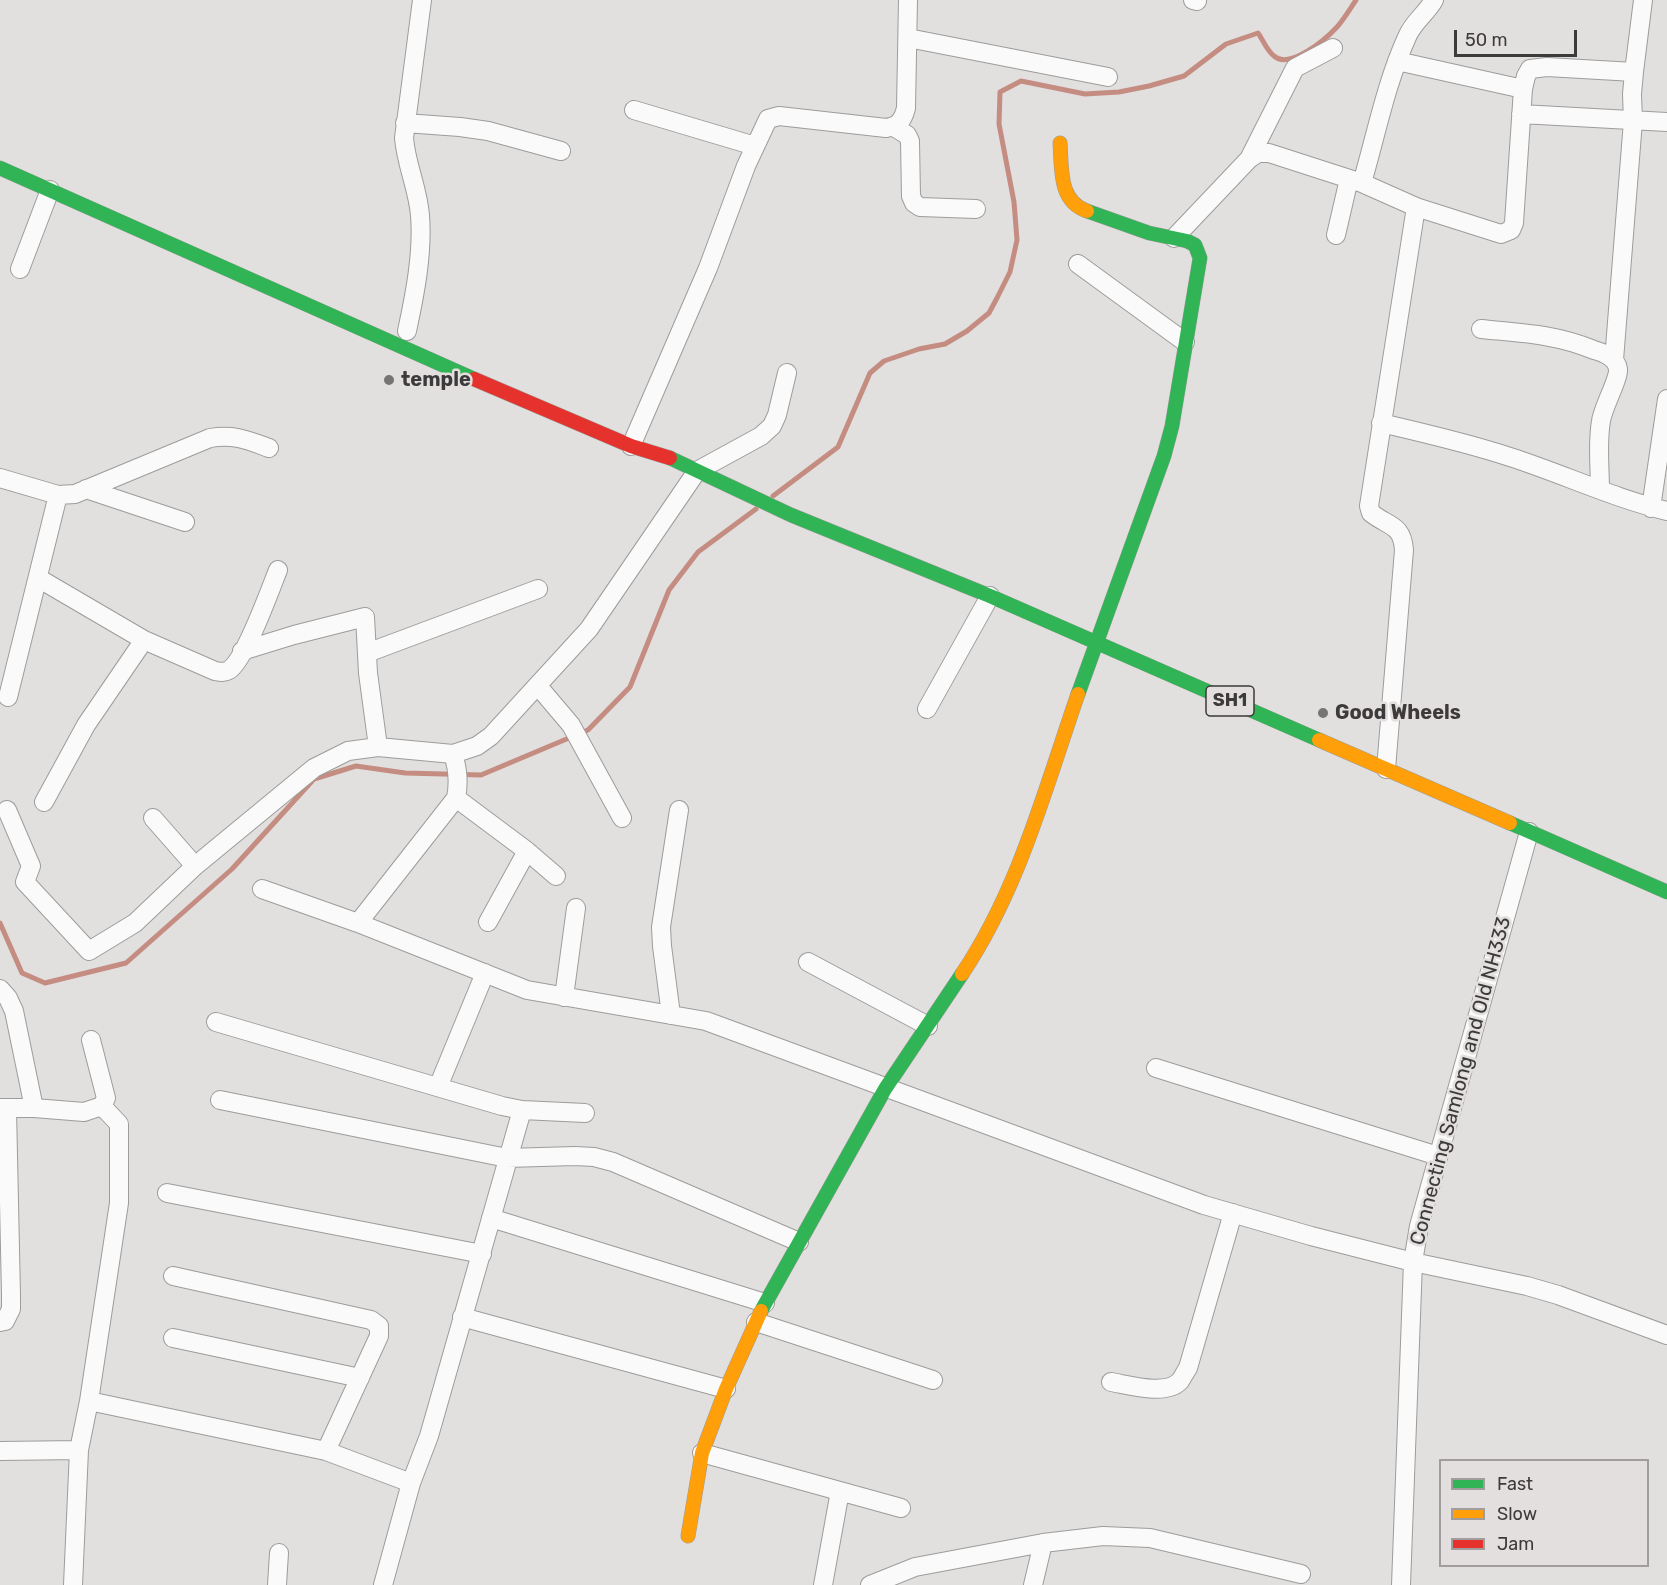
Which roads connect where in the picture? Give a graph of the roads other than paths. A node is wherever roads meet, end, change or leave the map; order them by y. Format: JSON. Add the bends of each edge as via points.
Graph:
{"nodes":[{"id":1,"x":421,"y":0,"type":"edge"},
{"id":2,"x":908,"y":0,"type":"edge"},
{"id":3,"x":1432,"y":4,"type":"edge"},
{"id":4,"x":1642,"y":6,"type":"edge"},
{"id":5,"x":908,"y":38,"type":"junction"},
{"id":6,"x":1333,"y":48,"type":"dead end"},
{"id":7,"x":1397,"y":61,"type":"junction"},
{"id":8,"x":1635,"y":72,"type":"junction"},
{"id":9,"x":1108,"y":77,"type":"dead end"},
{"id":10,"x":1522,"y":89,"type":"junction"},
{"id":11,"x":634,"y":110,"type":"dead end"},
{"id":12,"x":1521,"y":114,"type":"junction"},
{"id":13,"x":1633,"y":121,"type":"junction"},
{"id":14,"x":1667,"y":122,"type":"edge"},
{"id":15,"x":405,"y":123,"type":"junction"},
{"id":16,"x":894,"y":127,"type":"junction"},
{"id":17,"x":1060,"y":143,"type":"dead end"},
{"id":18,"x":755,"y":146,"type":"junction"},
{"id":19,"x":561,"y":151,"type":"dead end"},
{"id":20,"x":1249,"y":159,"type":"junction"},
{"id":21,"x":0,"y":168,"type":"edge"},
{"id":22,"x":1356,"y":181,"type":"junction"},
{"id":23,"x":50,"y":190,"type":"junction"},
{"id":24,"x":1416,"y":207,"type":"junction"},
{"id":25,"x":976,"y":209,"type":"dead end"},
{"id":26,"x":1336,"y":235,"type":"dead end"},
{"id":27,"x":1174,"y":238,"type":"junction"},
{"id":28,"x":1078,"y":264,"type":"dead end"},
{"id":29,"x":20,"y":269,"type":"dead end"},
{"id":30,"x":1481,"y":329,"type":"dead end"},
{"id":31,"x":407,"y":331,"type":"dead end"},
{"id":32,"x":1185,"y":342,"type":"junction"},
{"id":33,"x":1614,"y":360,"type":"junction"},
{"id":34,"x":787,"y":373,"type":"dead end"},
{"id":35,"x":1667,"y":399,"type":"edge"},
{"id":36,"x":1381,"y":423,"type":"junction"},
{"id":37,"x":631,"y":436,"type":"junction"},
{"id":38,"x":269,"y":448,"type":"dead end"},
{"id":39,"x":697,"y":471,"type":"junction"},
{"id":40,"x":0,"y":478,"type":"edge"},
{"id":41,"x":86,"y":489,"type":"junction"},
{"id":42,"x":1600,"y":490,"type":"junction"},
{"id":43,"x":58,"y":495,"type":"junction"},
{"id":44,"x":1659,"y":510,"type":"edge"},
{"id":45,"x":185,"y":522,"type":"dead end"},
{"id":46,"x":278,"y":570,"type":"dead end"},
{"id":47,"x":38,"y":578,"type":"junction"},
{"id":48,"x":538,"y":589,"type":"dead end"},
{"id":49,"x":990,"y":596,"type":"junction"},
{"id":50,"x":144,"y":640,"type":"junction"},
{"id":51,"x":1096,"y":642,"type":"junction"},
{"id":52,"x":242,"y":651,"type":"junction"},
{"id":53,"x":367,"y":653,"type":"junction"},
{"id":54,"x":538,"y":686,"type":"junction"},
{"id":55,"x":8,"y":697,"type":"dead end"},
{"id":56,"x":927,"y":709,"type":"dead end"},
{"id":57,"x":378,"y":747,"type":"junction"},
{"id":58,"x":455,"y":761,"type":"junction"},
{"id":59,"x":1386,"y":769,"type":"junction"},
{"id":60,"x":457,"y":793,"type":"junction"},
{"id":61,"x":44,"y":802,"type":"dead end"},
{"id":62,"x":8,"y":810,"type":"dead end"},
{"id":63,"x":679,"y":810,"type":"dead end"},
{"id":64,"x":153,"y":818,"type":"dead end"},
{"id":65,"x":622,"y":818,"type":"dead end"},
{"id":66,"x":1529,"y":832,"type":"junction"},
{"id":67,"x":527,"y":851,"type":"junction"},
{"id":68,"x":195,"y":866,"type":"junction"},
{"id":69,"x":556,"y":876,"type":"dead end"},
{"id":70,"x":262,"y":889,"type":"dead end"},
{"id":71,"x":1667,"y":892,"type":"edge"},
{"id":72,"x":576,"y":909,"type":"dead end"},
{"id":73,"x":488,"y":922,"type":"dead end"},
{"id":74,"x":358,"y":923,"type":"junction"},
{"id":75,"x":808,"y":962,"type":"dead end"},
{"id":76,"x":485,"y":973,"type":"junction"},
{"id":77,"x":0,"y":989,"type":"edge"},
{"id":78,"x":564,"y":997,"type":"junction"},
{"id":79,"x":7,"y":1011,"type":"edge"},
{"id":80,"x":671,"y":1015,"type":"junction"},
{"id":81,"x":216,"y":1022,"type":"dead end"},
{"id":82,"x":928,"y":1026,"type":"junction"},
{"id":83,"x":91,"y":1040,"type":"dead end"},
{"id":84,"x":1156,"y":1068,"type":"dead end"},
{"id":85,"x":438,"y":1087,"type":"junction"},
{"id":86,"x":885,"y":1089,"type":"junction"},
{"id":87,"x":220,"y":1100,"type":"dead end"},
{"id":88,"x":102,"y":1106,"type":"junction"},
{"id":89,"x":4,"y":1108,"type":"edge"},
{"id":90,"x":34,"y":1108,"type":"junction"},
{"id":91,"x":522,"y":1110,"type":"junction"},
{"id":92,"x":585,"y":1113,"type":"dead end"},
{"id":93,"x":1438,"y":1156,"type":"junction"},
{"id":94,"x":507,"y":1158,"type":"junction"},
{"id":95,"x":167,"y":1193,"type":"dead end"},
{"id":96,"x":1233,"y":1213,"type":"junction"},
{"id":97,"x":491,"y":1218,"type":"junction"},
{"id":98,"x":799,"y":1242,"type":"junction"},
{"id":99,"x":482,"y":1254,"type":"junction"},
{"id":100,"x":1413,"y":1262,"type":"junction"},
{"id":101,"x":173,"y":1276,"type":"dead end"},
{"id":102,"x":765,"y":1303,"type":"junction"},
{"id":103,"x":462,"y":1317,"type":"junction"},
{"id":104,"x":0,"y":1322,"type":"edge"},
{"id":105,"x":756,"y":1322,"type":"junction"},
{"id":106,"x":1667,"y":1335,"type":"edge"},
{"id":107,"x":173,"y":1338,"type":"dead end"},
{"id":108,"x":360,"y":1378,"type":"junction"},
{"id":109,"x":933,"y":1380,"type":"dead end"},
{"id":110,"x":1111,"y":1382,"type":"dead end"},
{"id":111,"x":726,"y":1389,"type":"junction"},
{"id":112,"x":89,"y":1401,"type":"junction"},
{"id":113,"x":0,"y":1450,"type":"edge"},
{"id":114,"x":78,"y":1450,"type":"junction"},
{"id":115,"x":326,"y":1451,"type":"junction"},
{"id":116,"x":702,"y":1453,"type":"junction"},
{"id":117,"x":411,"y":1482,"type":"junction"},
{"id":118,"x":840,"y":1491,"type":"junction"},
{"id":119,"x":901,"y":1508,"type":"dead end"},
{"id":120,"x":688,"y":1536,"type":"dead end"},
{"id":121,"x":1043,"y":1543,"type":"junction"},
{"id":122,"x":279,"y":1553,"type":"dead end"},
{"id":123,"x":915,"y":1567,"type":"junction"},
{"id":124,"x":1301,"y":1574,"type":"dead end"},
{"id":125,"x":73,"y":1585,"type":"edge"},
{"id":126,"x":277,"y":1585,"type":"edge"},
{"id":127,"x":382,"y":1585,"type":"edge"},
{"id":128,"x":824,"y":1585,"type":"edge"},
{"id":129,"x":870,"y":1585,"type":"edge"},
{"id":130,"x":911,"y":1585,"type":"edge"},
{"id":131,"x":1033,"y":1585,"type":"edge"},
{"id":132,"x":1401,"y":1585,"type":"edge"}],
"edges":[{"from":1,"to":15,"type":"street"},
{"from":2,"to":5,"type":"street"},
{"from":3,"to":7,"type":"street","via":[[1414,23]]},
{"from":4,"to":8,"type":"street"},
{"from":5,"to":9,"type":"street"},
{"from":5,"to":16,"type":"street","via":[[906,108],[903,119]]},
{"from":6,"to":20,"type":"street","via":[[1295,68]]},
{"from":7,"to":10,"type":"street"},
{"from":7,"to":22,"type":"street"},
{"from":8,"to":10,"type":"street","via":[[1537,67],[1530,69]]},
{"from":8,"to":13,"type":"street"},
{"from":10,"to":12,"type":"street"},
{"from":11,"to":18,"type":"street"},
{"from":12,"to":13,"type":"street"},
{"from":12,"to":24,"type":"street","via":[[1514,223],[1510,230],[1501,234]]},
{"from":13,"to":14,"type":"street"},
{"from":13,"to":33,"type":"street"},
{"from":15,"to":19,"type":"street","via":[[488,131]]},
{"from":15,"to":31,"type":"street","via":[[405,152],[420,216],[416,290]]},
{"from":16,"to":18,"type":"street","via":[[779,116],[768,119]]},
{"from":16,"to":25,"type":"street","via":[[910,141],[914,203],[920,207]]},
{"from":17,"to":27,"type":"main road","via":[[1064,191],[1071,203]]},
{"from":18,"to":37,"type":"street","via":[[708,268]]},
{"from":20,"to":22,"type":"street","via":[[1258,153],[1269,153]]},
{"from":20,"to":27,"type":"street"},
{"from":21,"to":23,"type":"main road"},
{"from":22,"to":24,"type":"street"},
{"from":22,"to":26,"type":"street"},
{"from":23,"to":29,"type":"street"},
{"from":23,"to":37,"type":"main road","via":[[480,382]]},
{"from":24,"to":36,"type":"street"},
{"from":27,"to":32,"type":"main road","via":[[1195,245],[1200,258]]},
{"from":28,"to":32,"type":"street"},
{"from":30,"to":33,"type":"street","via":[[1561,337]]},
{"from":32,"to":51,"type":"main road","via":[[1164,456]]},
{"from":33,"to":42,"type":"street","via":[[1618,373],[1601,423]]},
{"from":34,"to":39,"type":"street","via":[[772,426]]},
{"from":35,"to":44,"type":"street"},
{"from":36,"to":42,"type":"street","via":[[1511,457]]},
{"from":36,"to":59,"type":"street","via":[[1369,506],[1371,513],[1397,528],[1404,550]]},
{"from":37,"to":39,"type":"main road"},
{"from":38,"to":41,"type":"street","via":[[237,436],[210,438]]},
{"from":39,"to":49,"type":"main road","number":"SH1","via":[[791,515]]},
{"from":39,"to":54,"type":"street","via":[[590,630]]},
{"from":40,"to":43,"type":"street"},
{"from":41,"to":43,"type":"street"},
{"from":41,"to":45,"type":"street"},
{"from":42,"to":44,"type":"street"},
{"from":43,"to":47,"type":"street"},
{"from":46,"to":52,"type":"street"},
{"from":47,"to":50,"type":"street"},
{"from":47,"to":55,"type":"street"},
{"from":48,"to":53,"type":"street"},
{"from":49,"to":51,"type":"main road","number":"SH1"},
{"from":49,"to":56,"type":"street"},
{"from":50,"to":52,"type":"street","via":[[223,672],[230,669]]},
{"from":50,"to":61,"type":"street","via":[[86,725]]},
{"from":51,"to":59,"type":"main road","number":"SH1"},
{"from":51,"to":82,"type":"main road","via":[[1001,908]]},
{"from":52,"to":53,"type":"street","via":[[365,617]]},
{"from":53,"to":57,"type":"street"},
{"from":54,"to":58,"type":"street","via":[[491,736]]},
{"from":54,"to":65,"type":"street","via":[[572,724]]},
{"from":57,"to":58,"type":"street"},
{"from":57,"to":68,"type":"street","via":[[348,751],[314,768]]},
{"from":58,"to":60,"type":"street"},
{"from":59,"to":66,"type":"main road","number":"SH1"},
{"from":60,"to":67,"type":"street"},
{"from":60,"to":74,"type":"street"},
{"from":62,"to":68,"type":"street","via":[[31,866],[25,882],[89,951],[135,923]]},
{"from":63,"to":80,"type":"street","via":[[661,927]]},
{"from":64,"to":68,"type":"street"},
{"from":66,"to":71,"type":"main road","number":"SH1"},
{"from":66,"to":93,"type":"street","name":"Connecting Samlong and Old NH333"},
{"from":67,"to":69,"type":"street"},
{"from":67,"to":73,"type":"street"},
{"from":70,"to":74,"type":"street"},
{"from":72,"to":78,"type":"street"},
{"from":74,"to":76,"type":"street"},
{"from":75,"to":82,"type":"street"},
{"from":76,"to":78,"type":"street","via":[[527,990]]},
{"from":76,"to":85,"type":"street"},
{"from":77,"to":79,"type":"street","via":[[8,998]]},
{"from":78,"to":80,"type":"street"},
{"from":79,"to":90,"type":"street"},
{"from":80,"to":86,"type":"street","via":[[706,1021]]},
{"from":81,"to":85,"type":"street"},
{"from":82,"to":86,"type":"main road"},
{"from":83,"to":88,"type":"street","via":[[106,1098]]},
{"from":84,"to":93,"type":"street"},
{"from":85,"to":91,"type":"street"},
{"from":86,"to":96,"type":"street"},
{"from":86,"to":98,"type":"main road"},
{"from":87,"to":94,"type":"street"},
{"from":88,"to":90,"type":"street","via":[[84,1112]]},
{"from":88,"to":112,"type":"street","via":[[119,1124],[120,1203]]},
{"from":89,"to":90,"type":"street"},
{"from":89,"to":104,"type":"street","via":[[12,1295],[11,1309],[5,1321]]},
{"from":91,"to":92,"type":"street"},
{"from":91,"to":94,"type":"street"},
{"from":93,"to":100,"type":"street","name":"Connecting Samlong and Old NH333"},
{"from":94,"to":97,"type":"street"},
{"from":94,"to":98,"type":"street","via":[[603,1159]]},
{"from":95,"to":99,"type":"street"},
{"from":96,"to":100,"type":"street"},
{"from":96,"to":110,"type":"street","via":[[1188,1368],[1180,1381],[1161,1389]]},
{"from":97,"to":99,"type":"street"},
{"from":97,"to":102,"type":"street"},
{"from":98,"to":102,"type":"main road"},
{"from":99,"to":103,"type":"street"},
{"from":100,"to":106,"type":"street","via":[[1527,1286]]},
{"from":100,"to":132,"type":"street","name":"Connecting Samlong and Old NH333"},
{"from":101,"to":108,"type":"street","via":[[371,1320],[379,1326],[379,1336]]},
{"from":102,"to":105,"type":"main road"},
{"from":103,"to":111,"type":"street"},
{"from":103,"to":117,"type":"street","via":[[429,1436]]},
{"from":105,"to":109,"type":"street"},
{"from":105,"to":111,"type":"main road"},
{"from":107,"to":108,"type":"street"},
{"from":108,"to":115,"type":"street"},
{"from":111,"to":116,"type":"main road"},
{"from":112,"to":114,"type":"street"},
{"from":112,"to":115,"type":"street"},
{"from":113,"to":114,"type":"street"},
{"from":114,"to":125,"type":"street"},
{"from":115,"to":117,"type":"street"},
{"from":116,"to":118,"type":"street"},
{"from":116,"to":120,"type":"main road"},
{"from":117,"to":127,"type":"street"},
{"from":118,"to":119,"type":"street"},
{"from":118,"to":128,"type":"street"},
{"from":121,"to":123,"type":"street"},
{"from":121,"to":124,"type":"street","via":[[1103,1536],[1150,1538]]},
{"from":121,"to":131,"type":"street"},
{"from":122,"to":126,"type":"street"},
{"from":123,"to":129,"type":"street"},
{"from":123,"to":130,"type":"street"}]}
